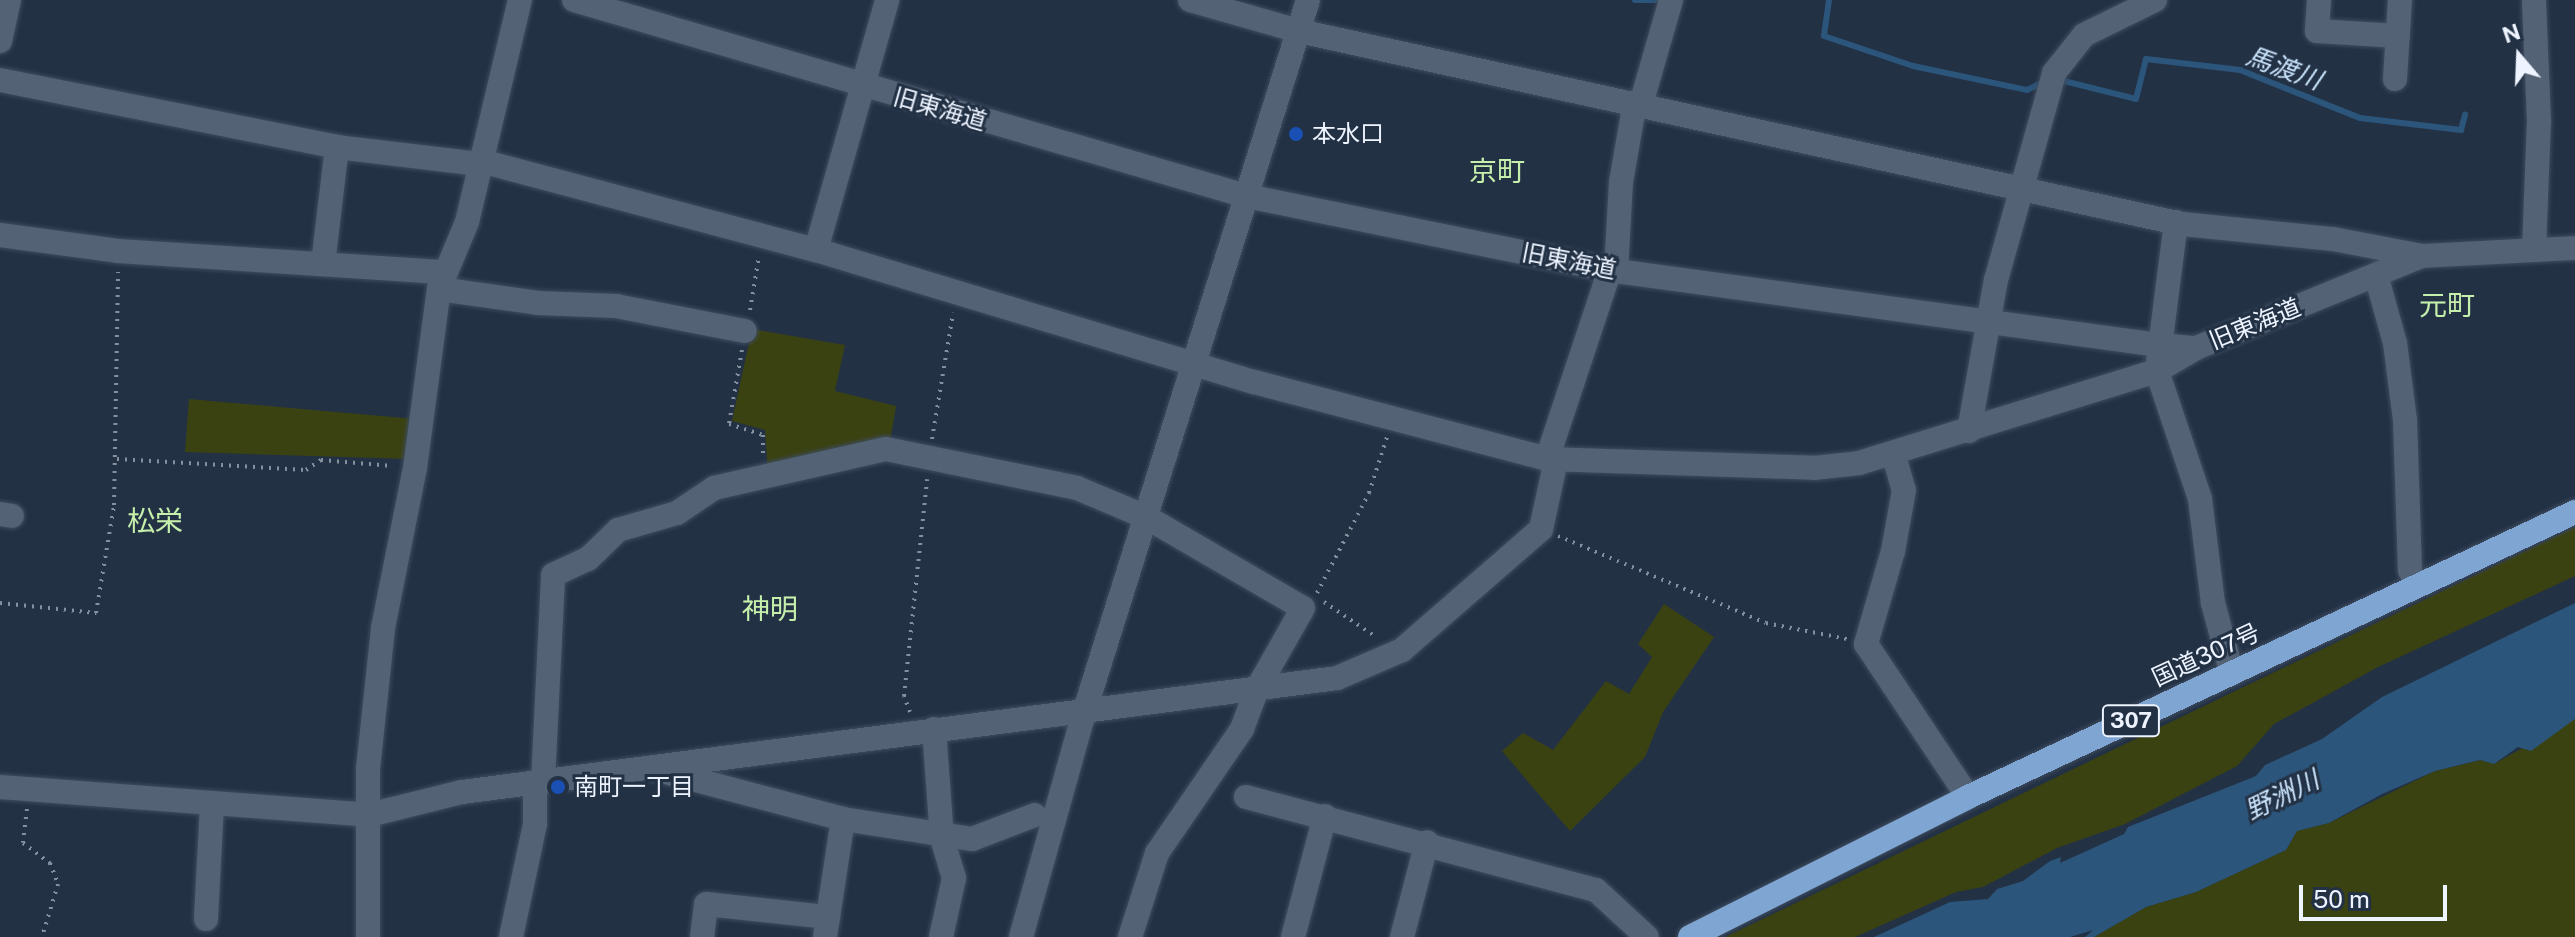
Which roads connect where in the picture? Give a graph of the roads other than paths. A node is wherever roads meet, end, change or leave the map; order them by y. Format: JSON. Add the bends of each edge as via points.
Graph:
{"nodes":[{"id":1,"x":9,"y":0,"type":"edge"},
{"id":2,"x":520,"y":0,"type":"edge"},
{"id":3,"x":574,"y":0,"type":"edge"},
{"id":4,"x":887,"y":0,"type":"edge"},
{"id":5,"x":1308,"y":0,"type":"edge"},
{"id":6,"x":1671,"y":0,"type":"edge"},
{"id":7,"x":2155,"y":0,"type":"edge"},
{"id":8,"x":2319,"y":0,"type":"edge"},
{"id":9,"x":2400,"y":0,"type":"edge"},
{"id":10,"x":2534,"y":0,"type":"edge"},
{"id":11,"x":1196,"y":1,"type":"edge"},
{"id":12,"x":1299,"y":31,"type":"junction"},
{"id":13,"x":2398,"y":36,"type":"junction"},
{"id":14,"x":0,"y":41,"type":"edge"},
{"id":15,"x":2395,"y":79,"type":"dead end"},
{"id":16,"x":0,"y":80,"type":"edge"},
{"id":17,"x":864,"y":88,"type":"junction"},
{"id":18,"x":1638,"y":103,"type":"junction"},
{"id":19,"x":337,"y":147,"type":"junction"},
{"id":20,"x":480,"y":162,"type":"junction"},
{"id":21,"x":2023,"y":191,"type":"junction"},
{"id":22,"x":1246,"y":196,"type":"junction"},
{"id":23,"x":2176,"y":222,"type":"junction"},
{"id":24,"x":0,"y":235,"type":"edge"},
{"id":25,"x":2575,"y":248,"type":"edge"},
{"id":26,"x":816,"y":250,"type":"junction"},
{"id":27,"x":2534,"y":250,"type":"junction"},
{"id":28,"x":2422,"y":256,"type":"junction"},
{"id":29,"x":323,"y":264,"type":"junction"},
{"id":30,"x":1613,"y":270,"type":"junction"},
{"id":31,"x":2376,"y":275,"type":"junction"},
{"id":32,"x":442,"y":280,"type":"junction"},
{"id":33,"x":1989,"y":322,"type":"junction"},
{"id":34,"x":745,"y":331,"type":"road end"},
{"id":35,"x":2159,"y":345,"type":"junction"},
{"id":36,"x":2196,"y":348,"type":"junction"},
{"id":37,"x":1195,"y":364,"type":"junction"},
{"id":38,"x":2157,"y":371,"type":"junction"},
{"id":39,"x":1969,"y":431,"type":"junction"},
{"id":40,"x":1894,"y":456,"type":"junction"},
{"id":41,"x":1551,"y":460,"type":"junction"},
{"id":42,"x":2575,"y":512,"type":"edge"},
{"id":43,"x":1146,"y":517,"type":"junction"},
{"id":44,"x":2410,"y":571,"type":"dead end"},
{"id":45,"x":2232,"y":674,"type":"junction"},
{"id":46,"x":1257,"y":689,"type":"junction"},
{"id":47,"x":1085,"y":710,"type":"junction"},
{"id":48,"x":926,"y":730,"type":"junction"},
{"id":49,"x":648,"y":768,"type":"junction"},
{"id":50,"x":539,"y":782,"type":"junction"},
{"id":51,"x":0,"y":787,"type":"edge"},
{"id":52,"x":1246,"y":797,"type":"dead end"},
{"id":53,"x":1968,"y":797,"type":"junction"},
{"id":54,"x":212,"y":804,"type":"junction"},
{"id":55,"x":369,"y":815,"type":"junction"},
{"id":56,"x":1035,"y":815,"type":"dead end"},
{"id":57,"x":1325,"y":816,"type":"junction"},
{"id":58,"x":843,"y":819,"type":"junction"},
{"id":59,"x":942,"y":838,"type":"junction"},
{"id":60,"x":1427,"y":842,"type":"junction"},
{"id":61,"x":206,"y":919,"type":"dead end"},
{"id":62,"x":826,"y":927,"type":"edge"},
{"id":63,"x":368,"y":937,"type":"edge"},
{"id":64,"x":511,"y":937,"type":"edge"},
{"id":65,"x":702,"y":937,"type":"edge"},
{"id":66,"x":941,"y":937,"type":"edge"},
{"id":67,"x":1021,"y":937,"type":"edge"},
{"id":68,"x":1130,"y":937,"type":"edge"},
{"id":69,"x":1293,"y":937,"type":"edge"},
{"id":70,"x":1402,"y":937,"type":"edge"},
{"id":71,"x":1647,"y":937,"type":"edge"},
{"id":72,"x":1690,"y":937,"type":"edge"}],
"edges":[{"from":1,"to":14,"type":"street"},
{"from":2,"to":20,"type":"street"},
{"from":3,"to":17,"type":"street","name":"旧東海道"},
{"from":4,"to":17,"type":"street"},
{"from":5,"to":12,"type":"street"},
{"from":6,"to":18,"type":"street"},
{"from":7,"to":21,"type":"street","via":[[2102,23],[2060,60]]},
{"from":8,"to":13,"type":"street","via":[[2317,31]]},
{"from":9,"to":13,"type":"street"},
{"from":10,"to":27,"type":"street","via":[[2539,121]]},
{"from":11,"to":12,"type":"street"},
{"from":12,"to":18,"type":"street"},
{"from":12,"to":22,"type":"street"},
{"from":13,"to":15,"type":"street"},
{"from":16,"to":19,"type":"street"},
{"from":17,"to":22,"type":"street","name":"旧東海道"},
{"from":17,"to":26,"type":"street"},
{"from":18,"to":21,"type":"street"},
{"from":18,"to":30,"type":"street","via":[[1621,182]]},
{"from":19,"to":20,"type":"street"},
{"from":19,"to":29,"type":"street"},
{"from":20,"to":26,"type":"street"},
{"from":20,"to":32,"type":"street","via":[[467,222]]},
{"from":21,"to":23,"type":"street"},
{"from":21,"to":33,"type":"street"},
{"from":22,"to":30,"type":"street","name":"旧東海道"},
{"from":22,"to":37,"type":"street"},
{"from":23,"to":28,"type":"street","via":[[2333,239]]},
{"from":23,"to":35,"type":"street"},
{"from":24,"to":29,"type":"street","via":[[118,251]]},
{"from":25,"to":27,"type":"street","name":"旧東海道"},
{"from":26,"to":37,"type":"street"},
{"from":27,"to":28,"type":"street","name":"旧東海道"},
{"from":28,"to":31,"type":"street","name":"旧東海道"},
{"from":29,"to":32,"type":"street"},
{"from":30,"to":33,"type":"street","name":"旧東海道"},
{"from":30,"to":41,"type":"street"},
{"from":31,"to":36,"type":"street","name":"旧東海道"},
{"from":31,"to":44,"type":"street","via":[[2395,343],[2405,420]]},
{"from":32,"to":34,"type":"street","via":[[538,303],[616,306]]},
{"from":32,"to":55,"type":"street","via":[[373,703]]},
{"from":33,"to":35,"type":"street","name":"旧東海道"},
{"from":33,"to":39,"type":"street"},
{"from":35,"to":36,"type":"street","name":"旧東海道"},
{"from":35,"to":38,"type":"street"},
{"from":36,"to":38,"type":"street"},
{"from":37,"to":41,"type":"street"},
{"from":37,"to":43,"type":"street"},
{"from":38,"to":39,"type":"street"},
{"from":38,"to":45,"type":"street","via":[[2195,477],[2213,603]]},
{"from":39,"to":40,"type":"street"},
{"from":40,"to":41,"type":"street","via":[[1814,468]]},
{"from":40,"to":53,"type":"street","via":[[1904,490],[1866,644]]},
{"from":41,"to":46,"type":"street","via":[[1541,529],[1398,652],[1337,678]]},
{"from":42,"to":45,"type":"highway","name":"国道307号","number":"307"},
{"from":43,"to":46,"type":"street","via":[[1309,602]]},
{"from":43,"to":47,"type":"street"},
{"from":43,"to":50,"type":"street","via":[[1077,488],[886,449],[714,488],[677,513],[618,530],[588,559],[553,575]]},
{"from":45,"to":53,"type":"highway","name":"国道307号","number":"307"},
{"from":46,"to":47,"type":"street"},
{"from":46,"to":68,"type":"street","via":[[1242,729],[1157,853]]},
{"from":47,"to":48,"type":"street"},
{"from":47,"to":67,"type":"street"},
{"from":48,"to":49,"type":"street"},
{"from":48,"to":59,"type":"street"},
{"from":49,"to":50,"type":"street"},
{"from":49,"to":58,"type":"street"},
{"from":50,"to":55,"type":"street","via":[[462,792]]},
{"from":50,"to":64,"type":"street"},
{"from":51,"to":54,"type":"street"},
{"from":52,"to":57,"type":"street"},
{"from":53,"to":72,"type":"highway","name":"国道307号","number":"307"},
{"from":54,"to":55,"type":"street"},
{"from":54,"to":61,"type":"street"},
{"from":55,"to":63,"type":"street"},
{"from":56,"to":59,"type":"street","via":[[972,839]]},
{"from":57,"to":60,"type":"street"},
{"from":57,"to":69,"type":"street"},
{"from":58,"to":59,"type":"street"},
{"from":58,"to":62,"type":"street"},
{"from":59,"to":66,"type":"street","via":[[954,878]]},
{"from":60,"to":70,"type":"street"},
{"from":60,"to":71,"type":"street","via":[[1596,890]]},
{"from":62,"to":65,"type":"street","via":[[706,904]]}]}
